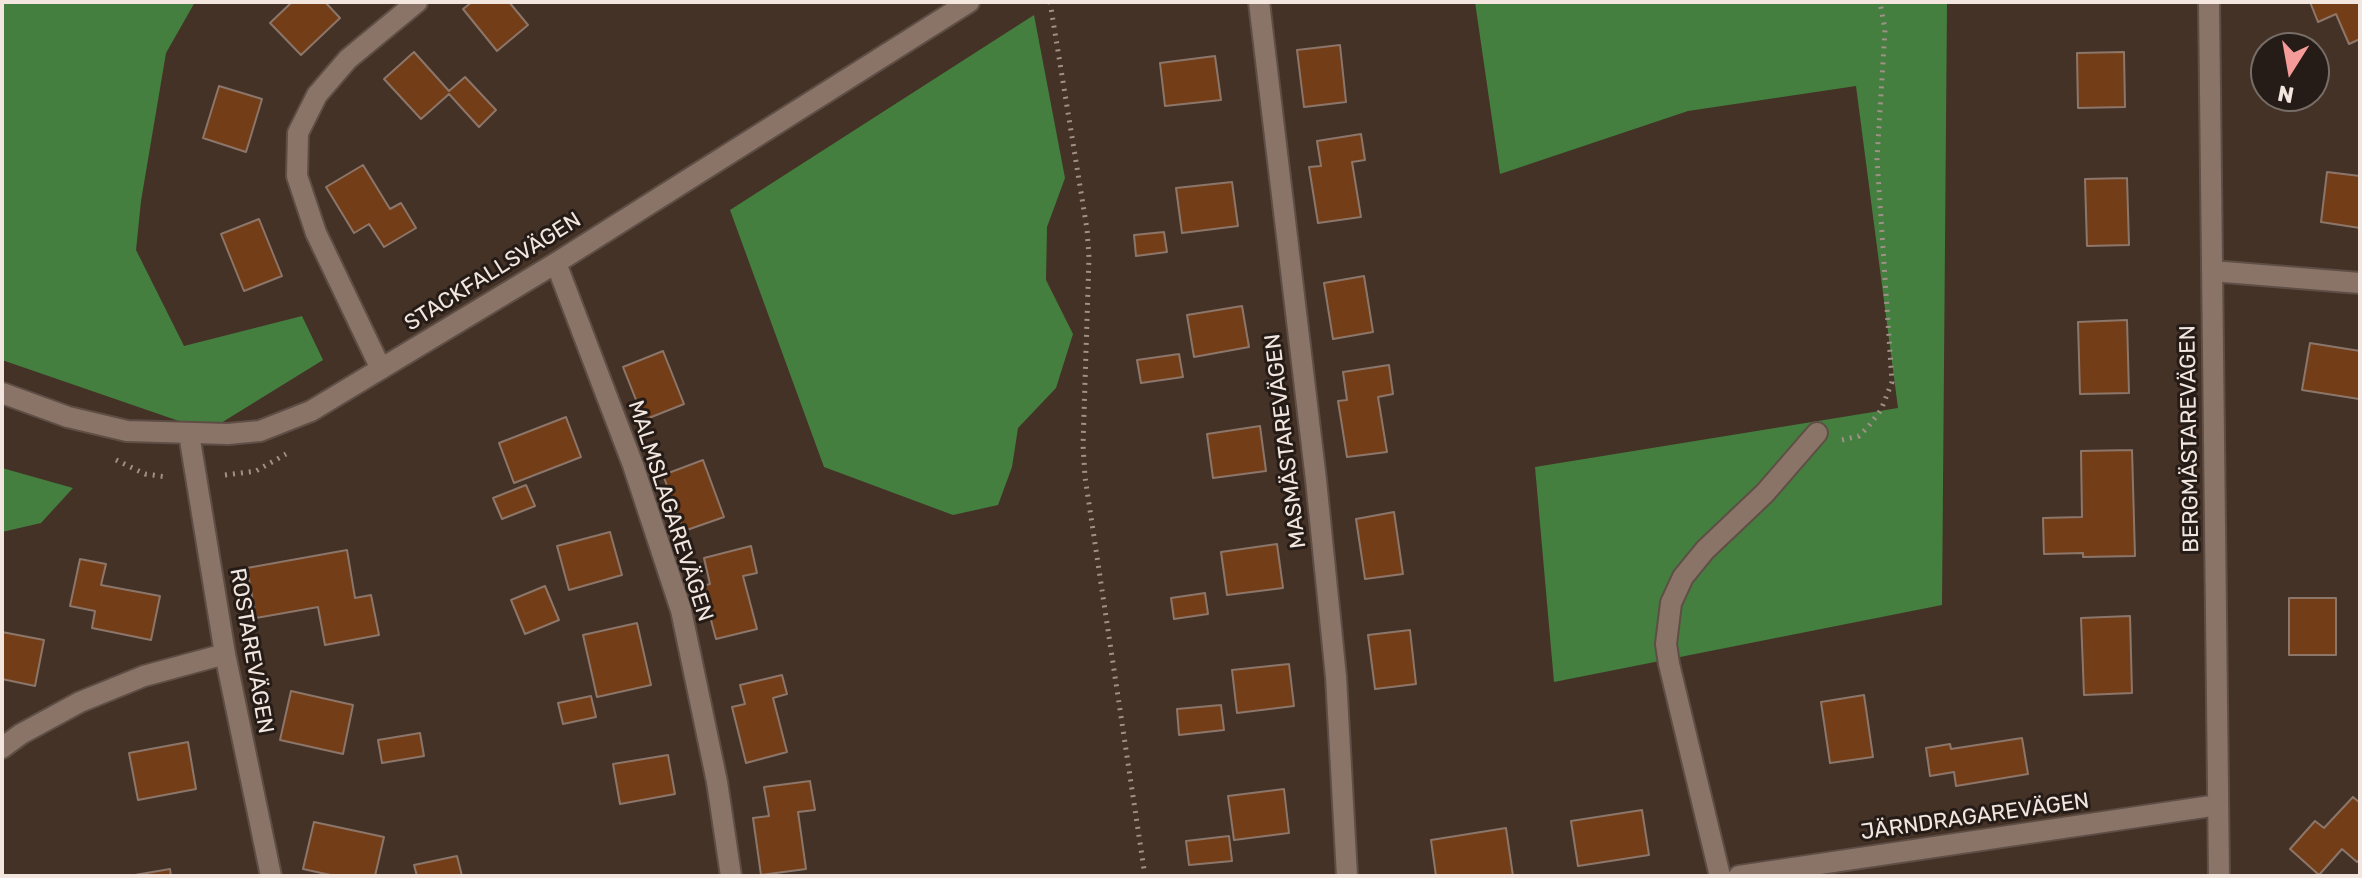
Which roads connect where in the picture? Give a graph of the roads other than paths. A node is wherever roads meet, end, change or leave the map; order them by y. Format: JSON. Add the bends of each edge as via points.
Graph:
{"nodes":[{"id":1,"x":417,"y":2,"type":"edge"},
{"id":2,"x":969,"y":2,"type":"edge"},
{"id":3,"x":1259,"y":2,"type":"edge"},
{"id":4,"x":2209,"y":2,"type":"edge"},
{"id":5,"x":556,"y":263,"type":"junction"},
{"id":6,"x":2212,"y":271,"type":"junction"},
{"id":7,"x":2360,"y":283,"type":"edge"},
{"id":8,"x":381,"y":369,"type":"junction"},
{"id":9,"x":2,"y":393,"type":"edge"},
{"id":10,"x":1817,"y":433,"type":"road end"},
{"id":11,"x":189,"y":434,"type":"junction"},
{"id":12,"x":225,"y":654,"type":"junction"},
{"id":13,"x":2,"y":748,"type":"edge"},
{"id":14,"x":2218,"y":805,"type":"junction"},
{"id":15,"x":271,"y":876,"type":"edge"},
{"id":16,"x":731,"y":876,"type":"edge"},
{"id":17,"x":1347,"y":876,"type":"edge"},
{"id":18,"x":1720,"y":876,"type":"edge"},
{"id":19,"x":1739,"y":876,"type":"edge"},
{"id":20,"x":2219,"y":876,"type":"edge"}],
"edges":[{"from":1,"to":8,"type":"street","via":[[348,59],[317,95],[298,133],[297,176],[316,233]]},
{"from":2,"to":5,"type":"street","name":"STACKFALLSVÄGEN"},
{"from":3,"to":17,"type":"street","name":"MASMÄSTAREVÄGEN","via":[[1336,677]]},
{"from":4,"to":6,"type":"street","name":"BERGMÄSTAREVÄGEN"},
{"from":5,"to":8,"type":"street","name":"STACKFALLSVÄGEN"},
{"from":5,"to":16,"type":"street","name":"MALMSLAGAREVÄGEN","via":[[677,596],[706,720]]},
{"from":6,"to":7,"type":"street"},
{"from":6,"to":14,"type":"street","name":"BERGMÄSTAREVÄGEN"},
{"from":8,"to":11,"type":"street","name":"STACKFALLSVÄGEN","via":[[311,411],[260,431]]},
{"from":9,"to":11,"type":"street","name":"STACKFALLSVÄGEN","via":[[127,431]]},
{"from":10,"to":18,"type":"street","via":[[1705,550],[1671,603],[1669,664]]},
{"from":11,"to":12,"type":"street","name":"ROSTAREVÄGEN"},
{"from":12,"to":13,"type":"street","via":[[144,676],[80,702]]},
{"from":12,"to":15,"type":"street","name":"ROSTAREVÄGEN"},
{"from":14,"to":19,"type":"street","name":"JÄRNDRAGAREVÄGEN"},
{"from":14,"to":20,"type":"street","name":"BERGMÄSTAREVÄGEN"}]}
